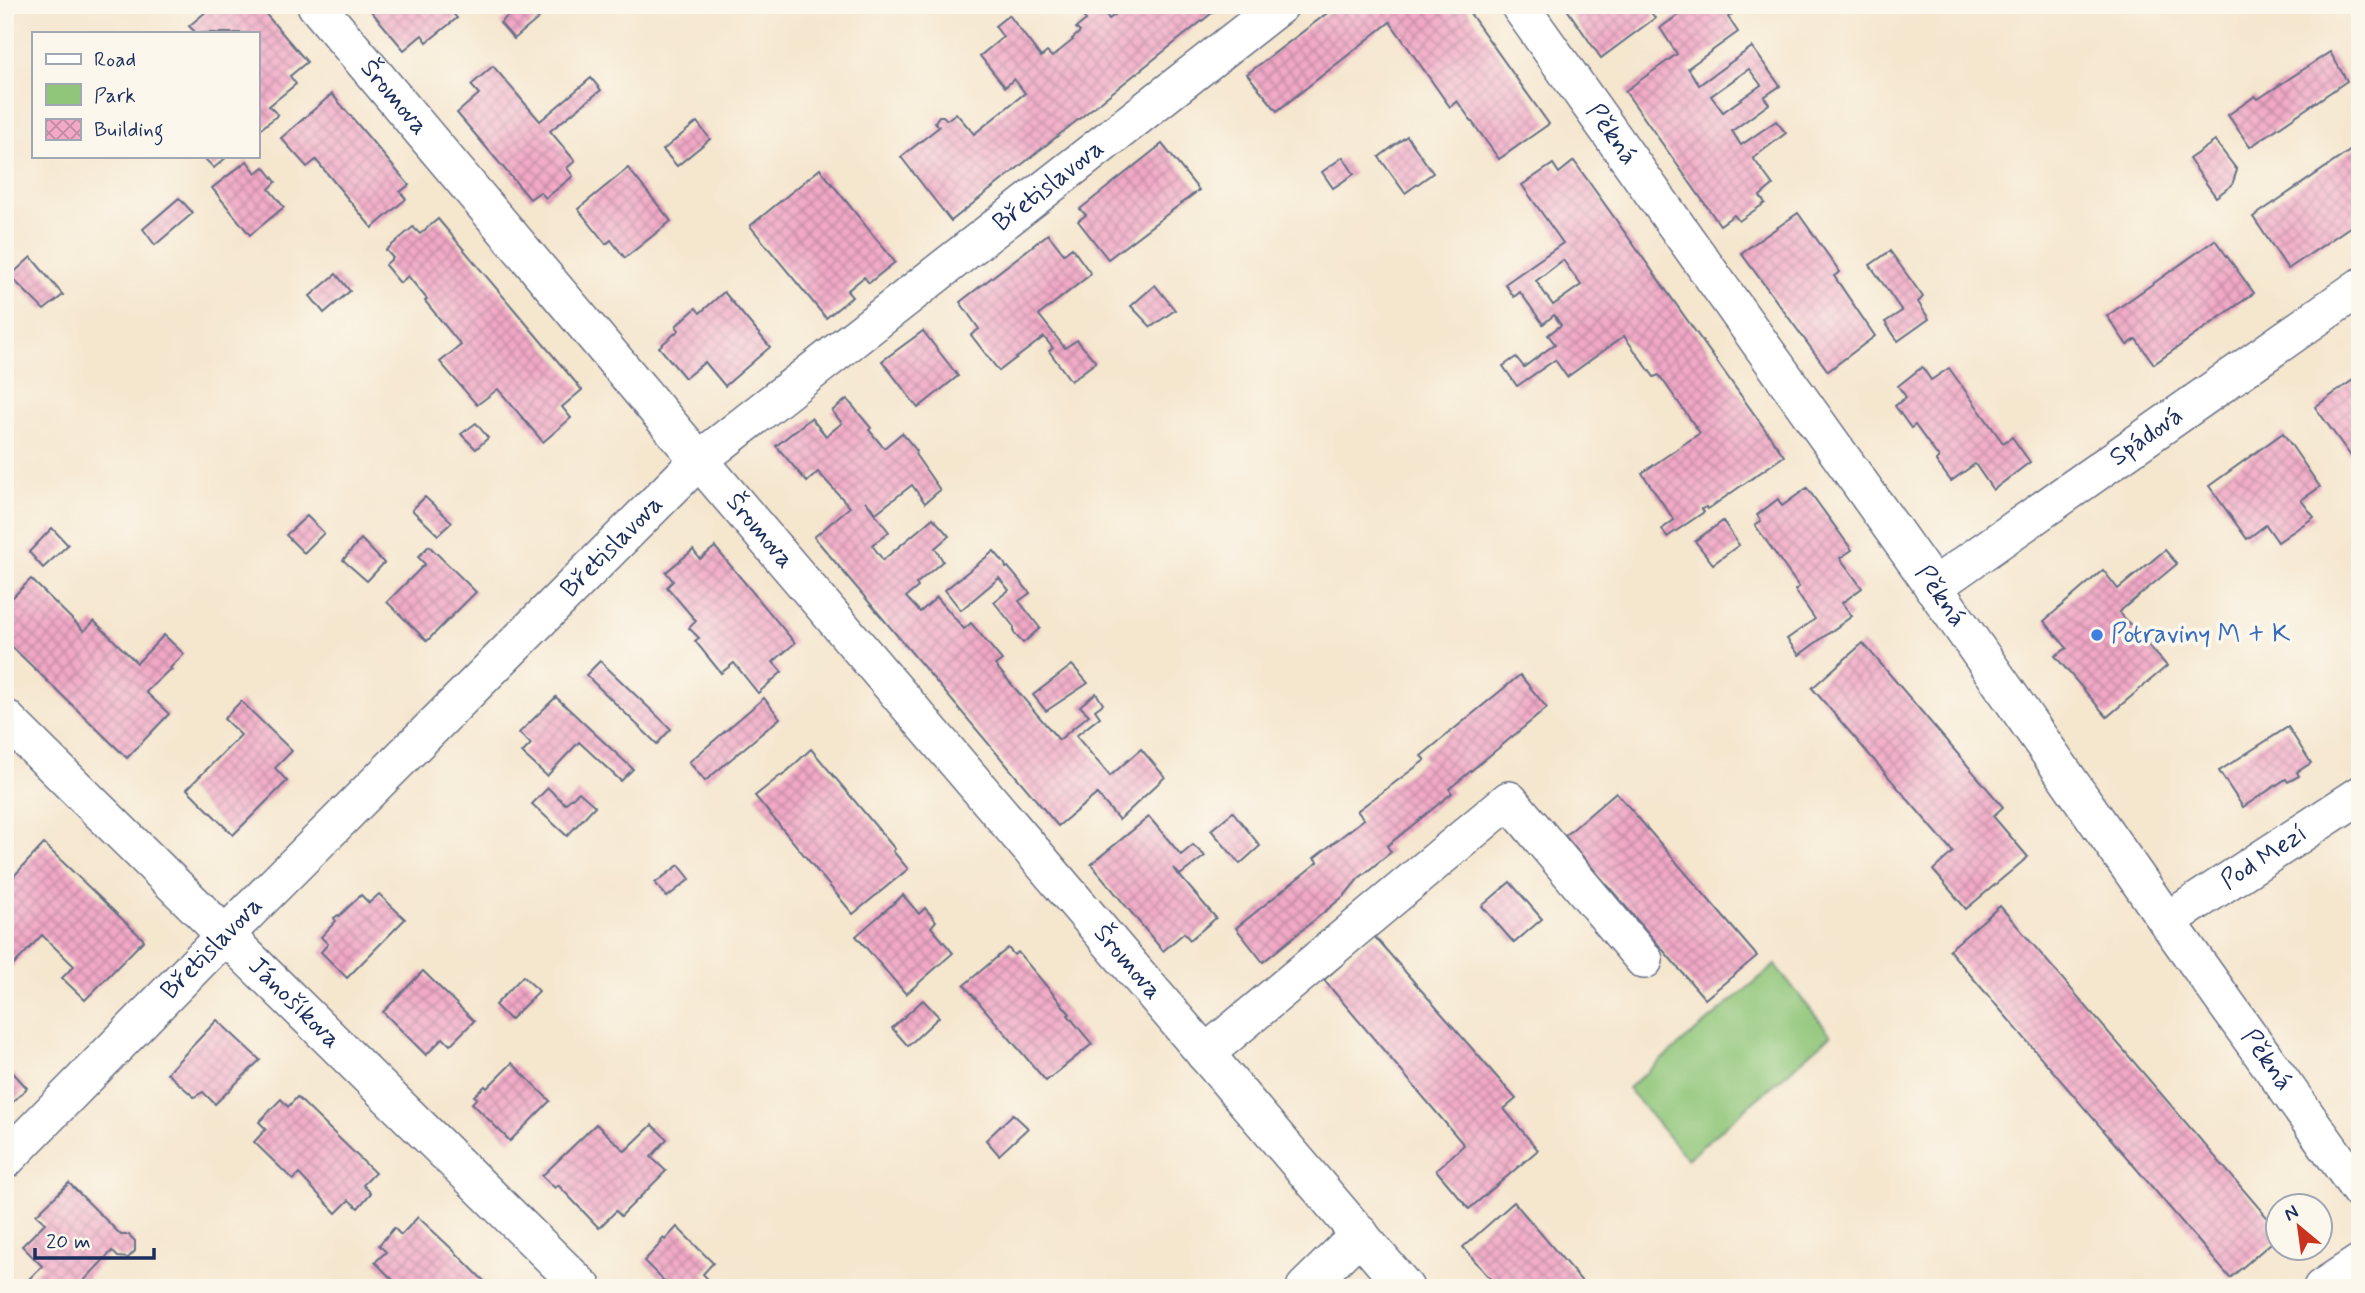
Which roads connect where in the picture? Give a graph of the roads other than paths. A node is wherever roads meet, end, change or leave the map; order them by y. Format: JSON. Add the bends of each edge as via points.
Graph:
{"nodes":[{"id":1,"x":316,"y":5,"type":"edge"},
{"id":2,"x":1280,"y":5,"type":"edge"},
{"id":3,"x":1519,"y":5,"type":"edge"},
{"id":4,"x":2360,"y":287,"type":"edge"},
{"id":5,"x":699,"y":460,"type":"junction"},
{"id":6,"x":1933,"y":587,"type":"junction"},
{"id":7,"x":5,"y":718,"type":"edge"},
{"id":8,"x":2360,"y":794,"type":"edge"},
{"id":9,"x":2166,"y":921,"type":"junction"},
{"id":10,"x":225,"y":936,"type":"junction"},
{"id":11,"x":1644,"y":960,"type":"dead end"},
{"id":12,"x":1205,"y":1054,"type":"junction"},
{"id":13,"x":5,"y":1160,"type":"edge"},
{"id":14,"x":2360,"y":1191,"type":"edge"},
{"id":15,"x":1360,"y":1234,"type":"junction"},
{"id":16,"x":2360,"y":1263,"type":"edge"},
{"id":17,"x":583,"y":1288,"type":"edge"},
{"id":18,"x":1305,"y":1288,"type":"edge"},
{"id":19,"x":1405,"y":1288,"type":"edge"},
{"id":20,"x":2322,"y":1288,"type":"edge"}],
"edges":[{"from":1,"to":5,"type":"street","name":"Šromova"},
{"from":2,"to":5,"type":"street","name":"Břetislavova"},
{"from":3,"to":6,"type":"street","name":"Pěkná"},
{"from":4,"to":6,"type":"street","name":"Spádová"},
{"from":5,"to":10,"type":"street","name":"Břetislavova"},
{"from":5,"to":12,"type":"street","name":"Šromova"},
{"from":6,"to":9,"type":"street","name":"Pěkná"},
{"from":7,"to":10,"type":"street","name":"Jánošíkova"},
{"from":8,"to":9,"type":"street","name":"Pod Mezí"},
{"from":9,"to":14,"type":"street","name":"Pěkná"},
{"from":10,"to":13,"type":"street","name":"Břetislavova"},
{"from":10,"to":17,"type":"street","name":"Jánošíkova"},
{"from":11,"to":12,"type":"street","via":[[1509,800]]},
{"from":12,"to":15,"type":"street","name":"Šromova"},
{"from":15,"to":18,"type":"street"},
{"from":15,"to":19,"type":"street","name":"Šromova"},
{"from":16,"to":20,"type":"street"}]}
